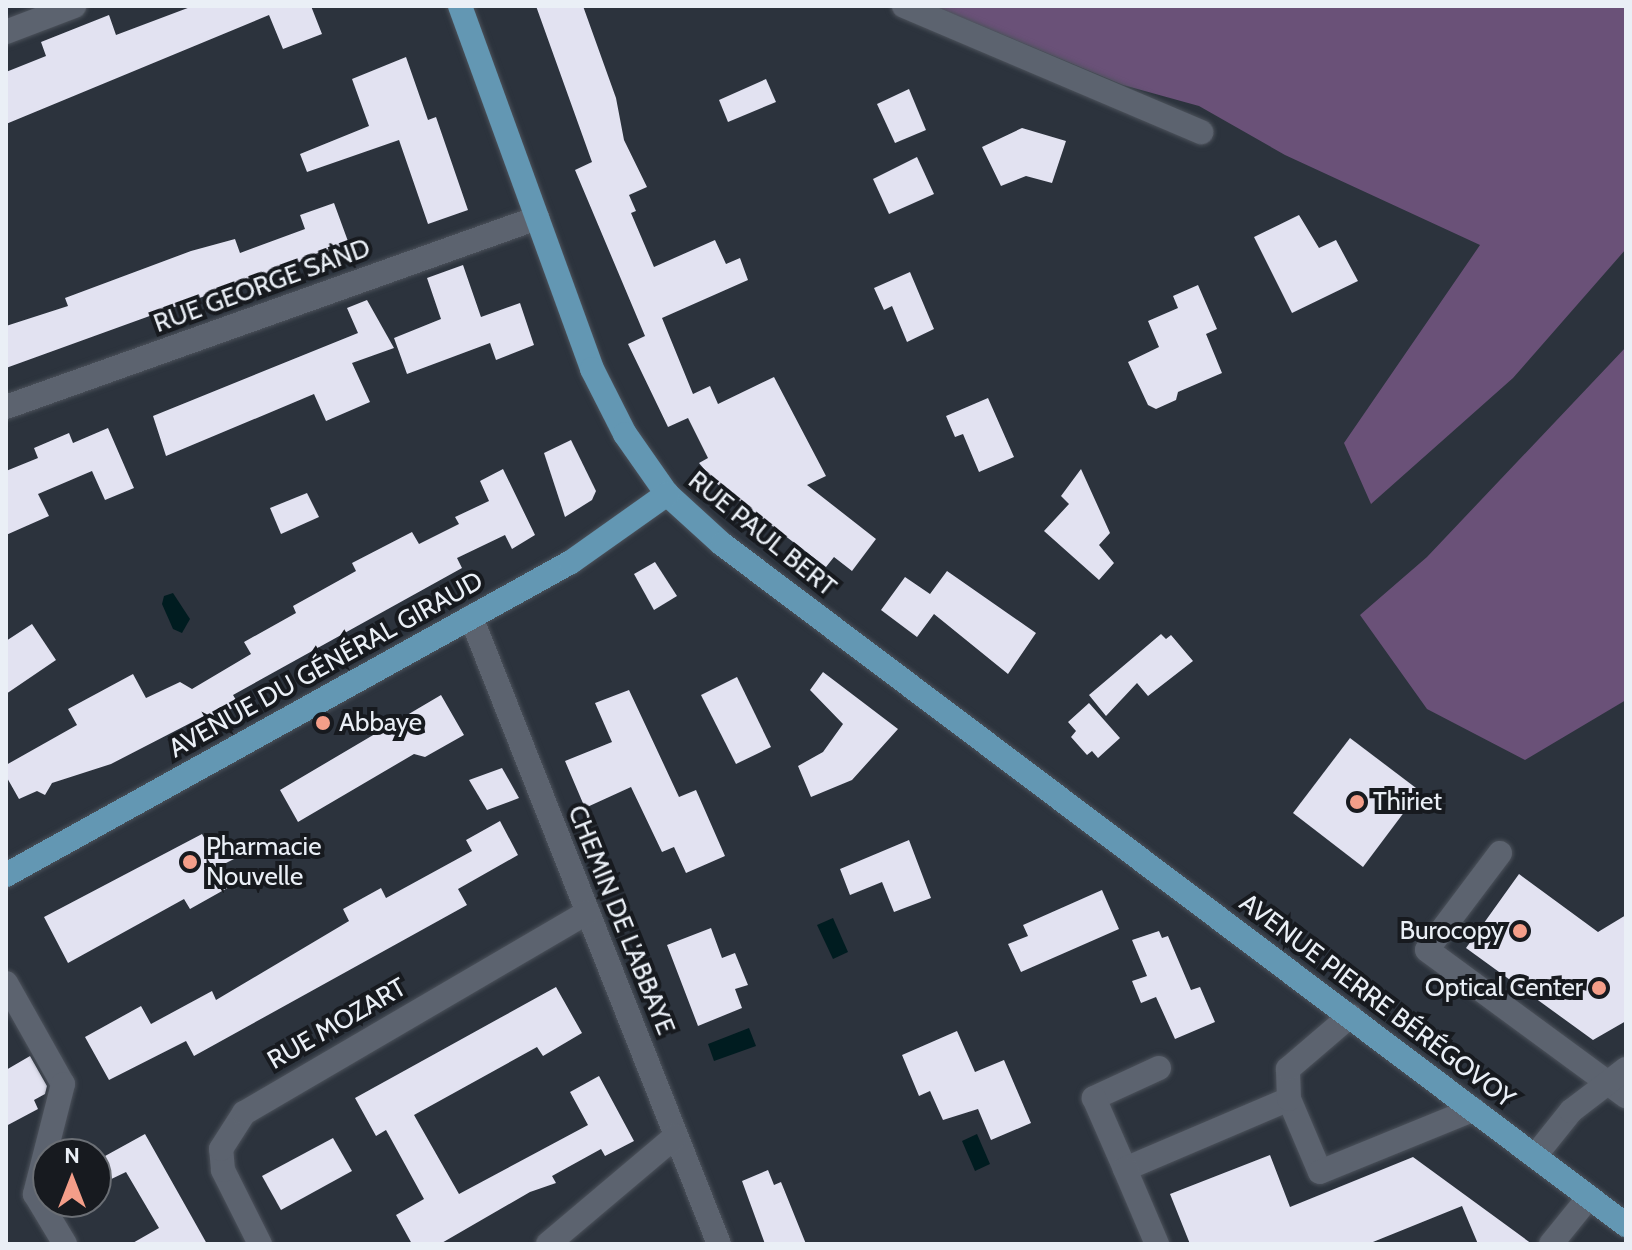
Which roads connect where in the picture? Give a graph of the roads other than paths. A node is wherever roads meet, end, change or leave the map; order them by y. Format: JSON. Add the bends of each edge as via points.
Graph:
{"nodes":[{"id":1,"x":74,"y":6,"type":"edge"},
{"id":2,"x":460,"y":6,"type":"edge"},
{"id":3,"x":904,"y":6,"type":"edge"},
{"id":4,"x":6,"y":32,"type":"edge"},
{"id":5,"x":1201,"y":132,"type":"dead end"},
{"id":6,"x":537,"y":218,"type":"junction"},
{"id":7,"x":6,"y":407,"type":"edge"},
{"id":8,"x":667,"y":494,"type":"junction"},
{"id":9,"x":471,"y":617,"type":"junction"},
{"id":10,"x":1094,"y":823,"type":"joint"},
{"id":11,"x":1500,"y":853,"type":"dead end"},
{"id":12,"x":6,"y":875,"type":"edge"},
{"id":13,"x":588,"y":912,"type":"junction"},
{"id":14,"x":6,"y":983,"type":"edge"},
{"id":15,"x":1350,"y":1016,"type":"junction"},
{"id":16,"x":1159,"y":1068,"type":"dead end"},
{"id":17,"x":1620,"y":1082,"type":"edge"},
{"id":18,"x":1289,"y":1099,"type":"junction"},
{"id":19,"x":1474,"y":1109,"type":"junction"},
{"id":20,"x":676,"y":1136,"type":"junction"},
{"id":21,"x":1535,"y":1156,"type":"junction"},
{"id":22,"x":1125,"y":1169,"type":"junction"},
{"id":23,"x":1589,"y":1197,"type":"junction"},
{"id":24,"x":1626,"y":1225,"type":"edge"},
{"id":25,"x":65,"y":1244,"type":"edge"},
{"id":26,"x":260,"y":1244,"type":"edge"},
{"id":27,"x":548,"y":1244,"type":"edge"},
{"id":28,"x":719,"y":1244,"type":"edge"},
{"id":29,"x":1157,"y":1244,"type":"edge"},
{"id":30,"x":1551,"y":1244,"type":"edge"}],
"edges":[{"from":1,"to":4,"type":"street"},
{"from":2,"to":6,"type":"main road","name":"RUE PAUL BERT"},
{"from":3,"to":5,"type":"street"},
{"from":6,"to":7,"type":"street","name":"RUE GEORGE SAND"},
{"from":6,"to":8,"type":"main road","name":"RUE PAUL BERT","via":[[592,369],[625,434]]},
{"from":8,"to":9,"type":"main road","name":"AVENUE DU GÉNÉRAL GIRAUD","via":[[613,537]]},
{"from":8,"to":10,"type":"main road","name":"RUE PAUL BERT","via":[[722,544]]},
{"from":9,"to":12,"type":"main road","name":"AVENUE DU GÉNÉRAL GIRAUD"},
{"from":9,"to":13,"type":"street","name":"CHEMIN DE L'ABBAYE"},
{"from":10,"to":15,"type":"main road","name":"AVENUE PIERRE BÉRÉGOVOY"},
{"from":11,"to":17,"type":"street","via":[[1427,950]]},
{"from":13,"to":20,"type":"street","name":"CHEMIN DE L'ABBAYE"},
{"from":13,"to":26,"type":"street","name":"RUE MOZART","via":[[244,1113],[221,1149],[223,1170]]},
{"from":14,"to":25,"type":"street","via":[[63,1084],[35,1194]]},
{"from":15,"to":18,"type":"street","via":[[1288,1069]]},
{"from":15,"to":19,"type":"main road","name":"AVENUE PIERRE BÉRÉGOVOY"},
{"from":16,"to":22,"type":"street","via":[[1094,1098]]},
{"from":17,"to":21,"type":"street","via":[[1571,1111]]},
{"from":18,"to":19,"type":"street","via":[[1320,1172]]},
{"from":18,"to":22,"type":"street"},
{"from":19,"to":21,"type":"main road","name":"AVENUE PIERRE BÉRÉGOVOY"},
{"from":20,"to":27,"type":"street"},
{"from":20,"to":28,"type":"street","name":"CHEMIN DE L'ABBAYE"},
{"from":21,"to":23,"type":"main road","name":"AVENUE PIERRE BÉRÉGOVOY"},
{"from":22,"to":29,"type":"street"},
{"from":23,"to":24,"type":"main road","name":"AVENUE PIERRE BÉRÉGOVOY"},
{"from":23,"to":30,"type":"street"}]}
